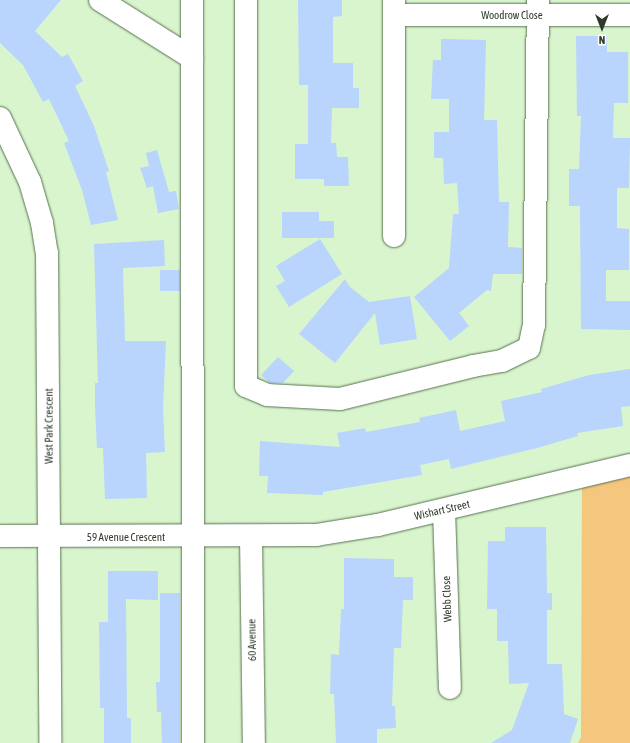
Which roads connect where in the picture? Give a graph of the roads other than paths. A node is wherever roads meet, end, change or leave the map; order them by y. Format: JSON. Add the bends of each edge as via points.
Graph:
{"nodes":[{"id":1,"x":100,"y":0,"type":"edge"},
{"id":2,"x":192,"y":0,"type":"edge"},
{"id":3,"x":246,"y":0,"type":"edge"},
{"id":4,"x":538,"y":7,"type":"edge"},
{"id":5,"x":394,"y":8,"type":"edge"},
{"id":6,"x":630,"y":15,"type":"edge"},
{"id":7,"x":192,"y":58,"type":"junction"},
{"id":8,"x":0,"y":118,"type":"edge"},
{"id":9,"x":394,"y":236,"type":"dead end"},
{"id":10,"x":630,"y":465,"type":"edge"},
{"id":11,"x":444,"y":510,"type":"junction"},
{"id":12,"x":0,"y":536,"type":"edge"},
{"id":13,"x":49,"y":536,"type":"junction"},
{"id":14,"x":192,"y":537,"type":"junction"},
{"id":15,"x":251,"y":537,"type":"junction"},
{"id":16,"x":450,"y":688,"type":"dead end"},
{"id":17,"x":50,"y":743,"type":"edge"},
{"id":18,"x":193,"y":743,"type":"edge"},
{"id":19,"x":254,"y":743,"type":"edge"}],
"edges":[{"from":1,"to":7,"type":"street"},
{"from":2,"to":7,"type":"street"},
{"from":3,"to":4,"type":"street","via":[[246,386],[267,395],[340,400],[502,361],[529,348],[534,325]]},
{"from":4,"to":5,"type":"street","name":"Woodrow Close"},
{"from":4,"to":6,"type":"street","name":"Woodrow Close"},
{"from":5,"to":9,"type":"street","name":"Woodrow Close"},
{"from":7,"to":14,"type":"street"},
{"from":8,"to":13,"type":"street","name":"West Park Crescent","via":[[30,182],[47,247]]},
{"from":10,"to":11,"type":"street","name":"Wishart Street"},
{"from":11,"to":15,"type":"street","name":"Wishart Street","via":[[342,531]]},
{"from":11,"to":16,"type":"street","name":"Webb Close"},
{"from":12,"to":13,"type":"street","name":"59 Avenue Crescent"},
{"from":13,"to":14,"type":"street","name":"59 Avenue Crescent"},
{"from":13,"to":17,"type":"street","name":"West Park Crescent"},
{"from":14,"to":15,"type":"street","name":"59 Avenue Crescent"},
{"from":14,"to":18,"type":"street"},
{"from":15,"to":19,"type":"street","name":"60 Avenue"}]}
